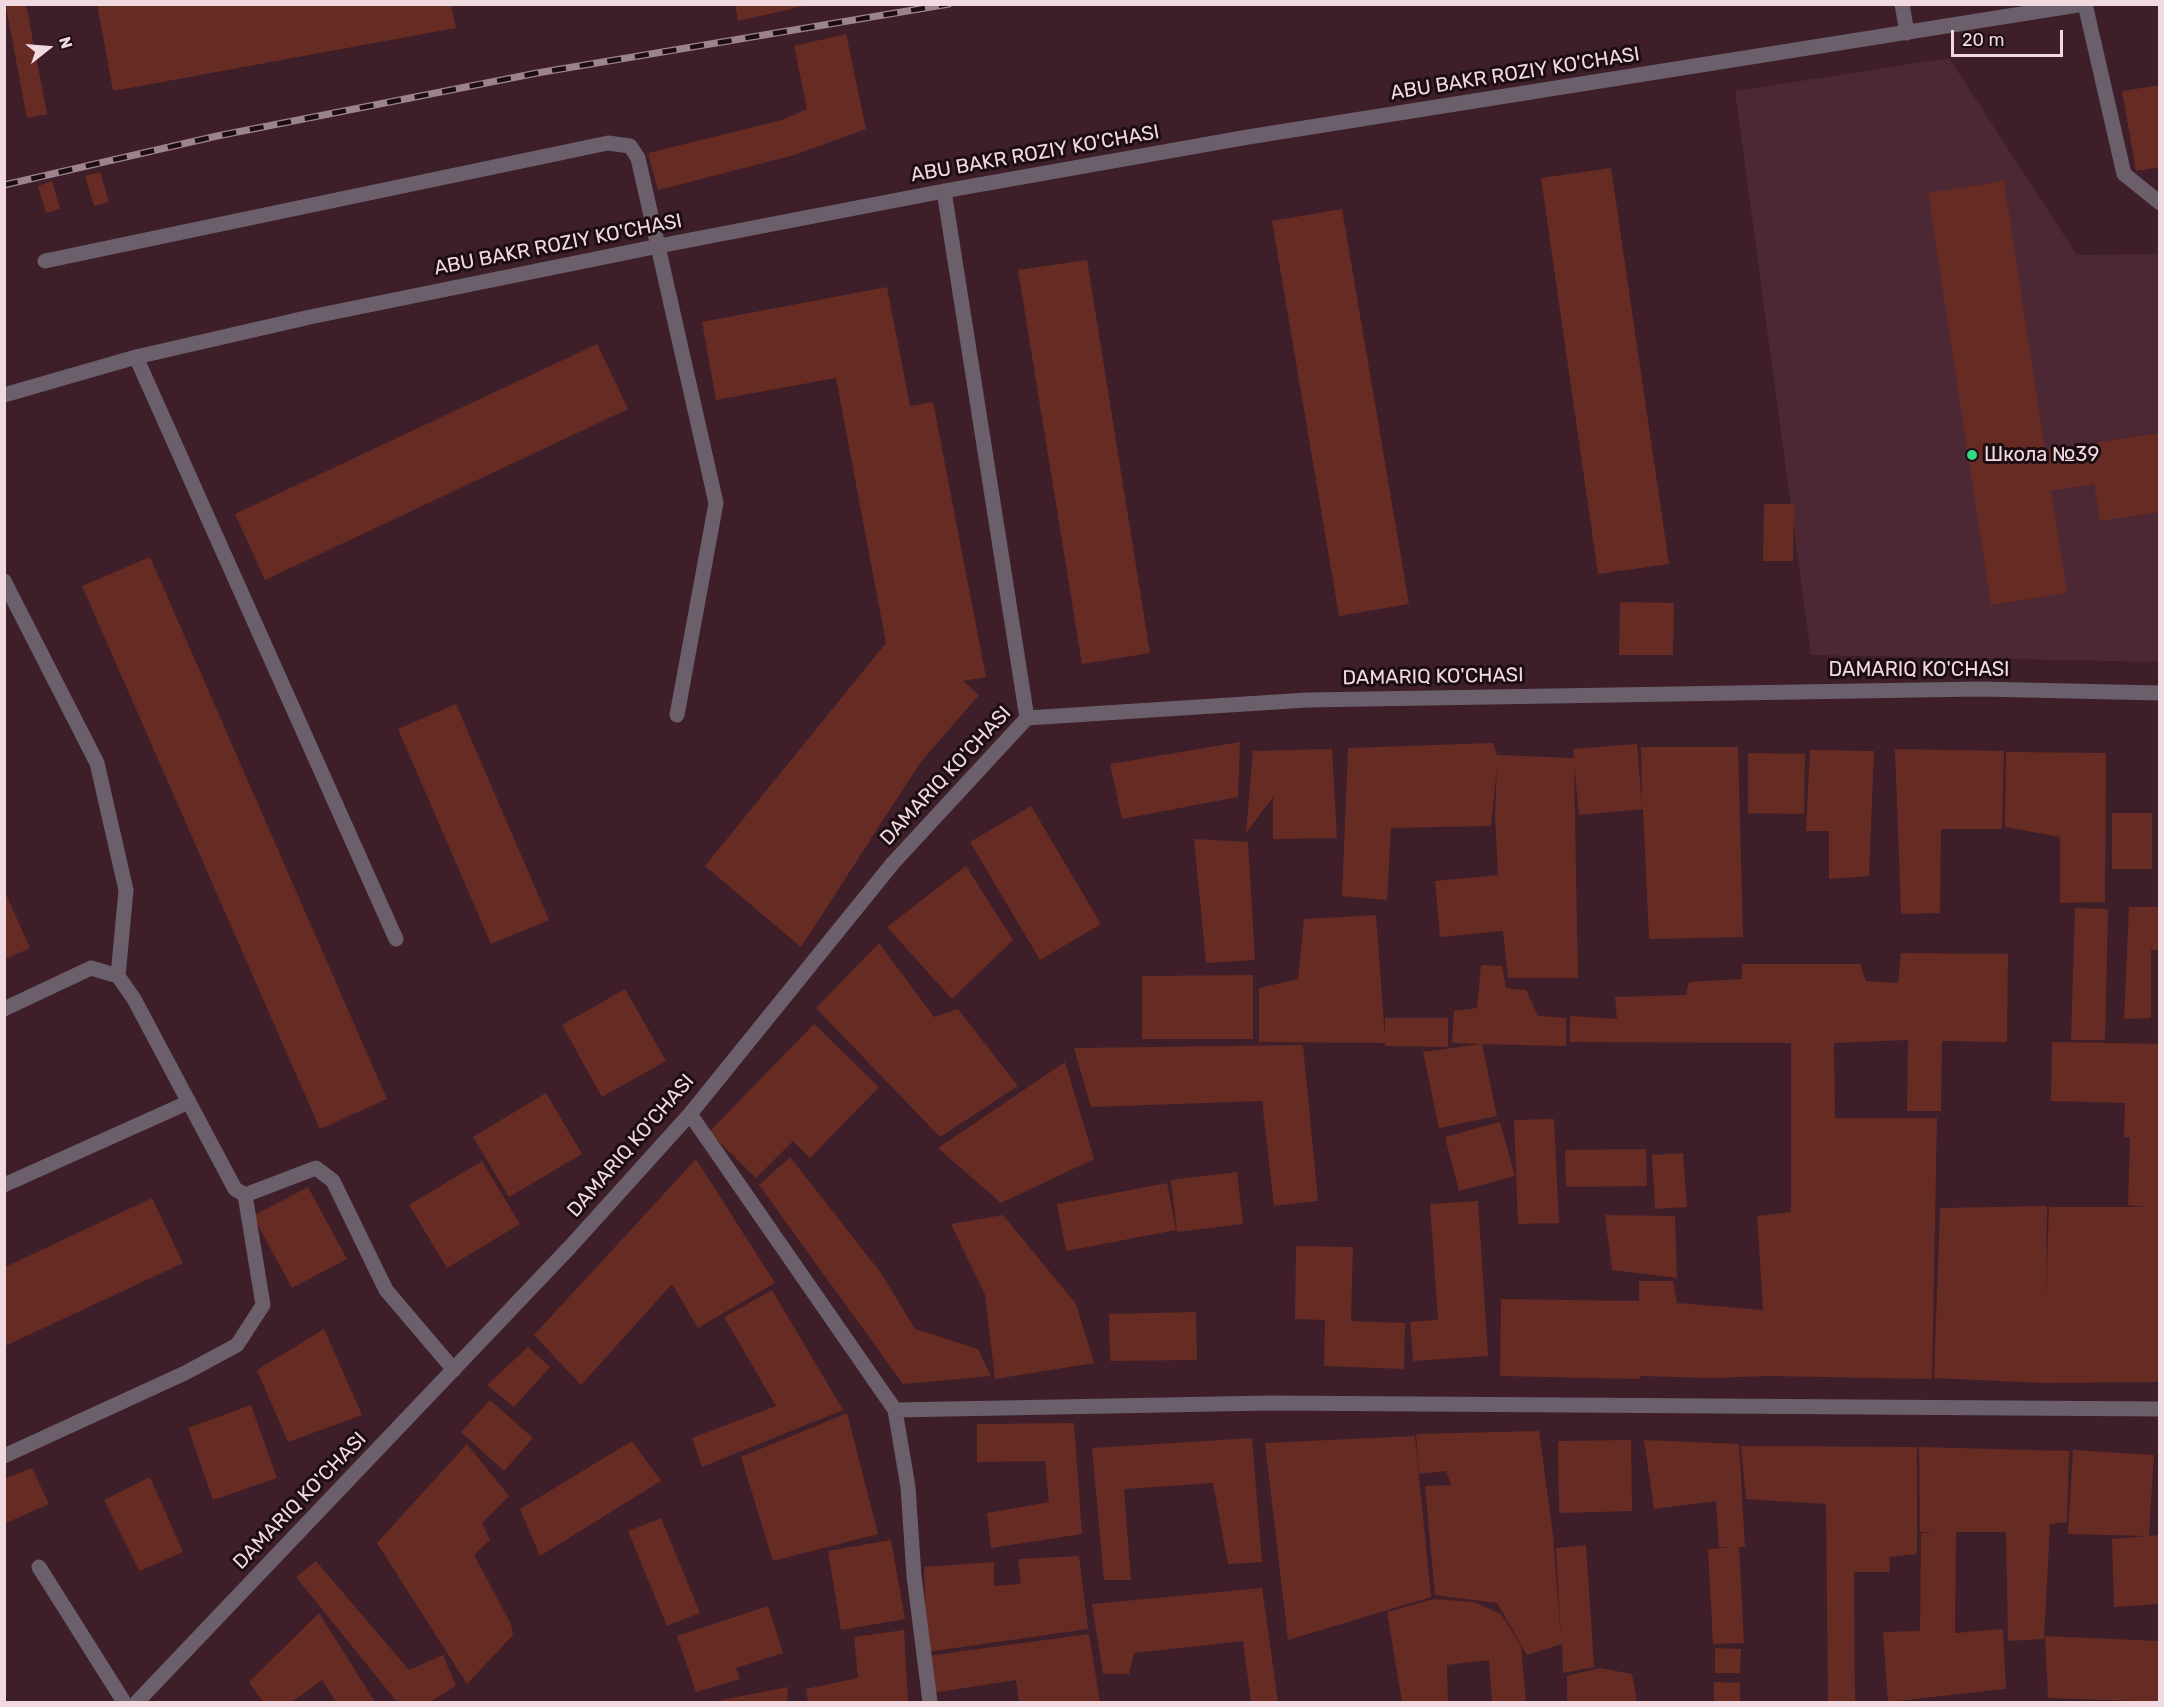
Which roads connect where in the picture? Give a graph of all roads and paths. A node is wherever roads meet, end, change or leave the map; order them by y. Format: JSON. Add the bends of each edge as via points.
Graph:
{"nodes":[{"id":1,"x":1902,"y":4,"type":"edge"},
{"id":2,"x":2084,"y":4,"type":"edge"},
{"id":3,"x":1907,"y":33,"type":"junction"},
{"id":4,"x":944,"y":191,"type":"junction"},
{"id":5,"x":2159,"y":203,"type":"edge"},
{"id":6,"x":659,"y":246,"type":"junction"},
{"id":7,"x":45,"y":261,"type":"dead end"},
{"id":8,"x":136,"y":357,"type":"junction"},
{"id":9,"x":4,"y":395,"type":"edge"},
{"id":10,"x":4,"y":580,"type":"edge"},
{"id":11,"x":2160,"y":693,"type":"edge"},
{"id":12,"x":677,"y":715,"type":"dead end"},
{"id":13,"x":1026,"y":718,"type":"junction"},
{"id":14,"x":396,"y":939,"type":"dead end"},
{"id":15,"x":118,"y":976,"type":"junction"},
{"id":16,"x":4,"y":1009,"type":"edge"},
{"id":17,"x":189,"y":1102,"type":"junction"},
{"id":18,"x":690,"y":1114,"type":"junction"},
{"id":19,"x":4,"y":1185,"type":"edge"},
{"id":20,"x":245,"y":1195,"type":"junction"},
{"id":21,"x":454,"y":1370,"type":"junction"},
{"id":22,"x":2160,"y":1409,"type":"edge"},
{"id":23,"x":895,"y":1410,"type":"junction"},
{"id":24,"x":4,"y":1456,"type":"edge"},
{"id":25,"x":39,"y":1567,"type":"dead end"},
{"id":26,"x":124,"y":1702,"type":"edge"},
{"id":27,"x":137,"y":1702,"type":"edge"},
{"id":28,"x":930,"y":1702,"type":"edge"}],
"edges":[{"from":1,"to":3,"type":"street"},
{"from":2,"to":3,"type":"street","name":"ABU BAKR ROZIY KO'CHASI"},
{"from":2,"to":5,"type":"street","via":[[2124,174]]},
{"from":3,"to":4,"type":"street","name":"ABU BAKR ROZIY KO'CHASI","via":[[1260,135]]},
{"from":4,"to":6,"type":"street","name":"ABU BAKR ROZIY KO'CHASI"},
{"from":4,"to":13,"type":"street"},
{"from":6,"to":7,"type":"street","via":[[638,159],[630,146],[608,143]]},
{"from":6,"to":8,"type":"street","name":"ABU BAKR ROZIY KO'CHASI","via":[[310,317]]},
{"from":6,"to":12,"type":"street","via":[[717,503]]},
{"from":8,"to":9,"type":"street","name":"ABU BAKR ROZIY KO'CHASI"},
{"from":8,"to":14,"type":"street"},
{"from":10,"to":15,"type":"street","via":[[97,762],[126,890]]},
{"from":11,"to":13,"type":"street","name":"DAMARIQ KO'CHASI","via":[[1980,689],[1319,700]]},
{"from":13,"to":18,"type":"street","name":"DAMARIQ KO'CHASI","via":[[893,863]]},
{"from":15,"to":16,"type":"street","via":[[91,968]]},
{"from":15,"to":17,"type":"street"},
{"from":17,"to":19,"type":"street"},
{"from":17,"to":20,"type":"street","via":[[235,1189]]},
{"from":18,"to":21,"type":"street","name":"DAMARIQ KO'CHASI"},
{"from":18,"to":23,"type":"street"},
{"from":20,"to":21,"type":"street","via":[[316,1168],[333,1181],[386,1290]]},
{"from":20,"to":24,"type":"street","via":[[263,1305],[237,1345]]},
{"from":21,"to":27,"type":"street","name":"DAMARIQ KO'CHASI"},
{"from":22,"to":23,"type":"street","via":[[1270,1403]]},
{"from":23,"to":28,"type":"street","via":[[908,1487],[914,1576]]},
{"from":25,"to":26,"type":"street"}]}
